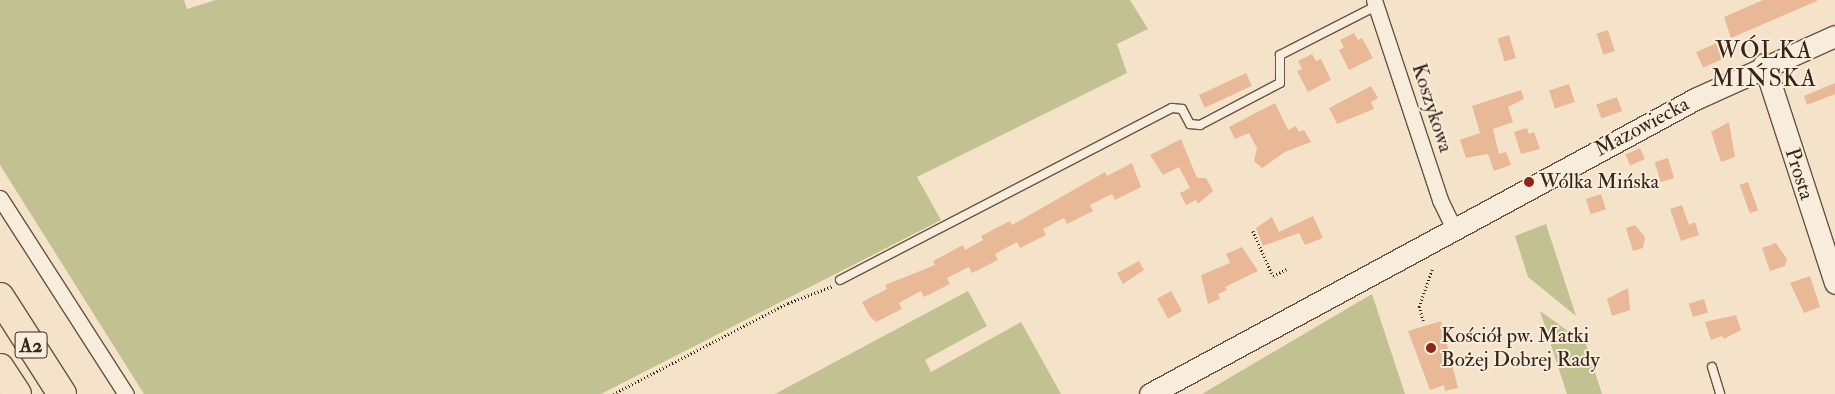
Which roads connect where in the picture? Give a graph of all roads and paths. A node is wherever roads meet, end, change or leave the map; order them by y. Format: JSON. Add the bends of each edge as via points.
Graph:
{"nodes":[{"id":1,"x":1375,"y":3,"type":"edge"},
{"id":2,"x":1835,"y":36,"type":"edge"},
{"id":3,"x":1764,"y":64,"type":"junction"},
{"id":4,"x":0,"y":198,"type":"edge"},
{"id":5,"x":1454,"y":227,"type":"junction"},
{"id":6,"x":1254,"y":231,"type":"dead end"},
{"id":7,"x":1287,"y":269,"type":"dead end"},
{"id":8,"x":1432,"y":269,"type":"dead end"},
{"id":9,"x":840,"y":280,"type":"joint"},
{"id":10,"x":1835,"y":283,"type":"edge"},
{"id":11,"x":0,"y":297,"type":"edge"},
{"id":12,"x":1423,"y":321,"type":"dead end"},
{"id":13,"x":1712,"y":367,"type":"dead end"},
{"id":14,"x":0,"y":368,"type":"edge"},
{"id":15,"x":17,"y":394,"type":"edge"},
{"id":16,"x":62,"y":394,"type":"edge"},
{"id":17,"x":126,"y":394,"type":"edge"},
{"id":18,"x":613,"y":394,"type":"edge"},
{"id":19,"x":1150,"y":394,"type":"edge"},
{"id":20,"x":1720,"y":394,"type":"edge"}],
"edges":[{"from":1,"to":5,"type":"street","name":"Koszykowa","via":[[1440,200]]},
{"from":1,"to":9,"type":"lane","via":[[1280,55],[1280,84],[1200,125],[1190,124],[1182,109],[1172,108]]},
{"from":2,"to":3,"type":"street","name":"Mazowiecka"},
{"from":3,"to":5,"type":"street","name":"Mazowiecka"},
{"from":3,"to":10,"type":"street","name":"Prosta"},
{"from":4,"to":17,"type":"street"},
{"from":5,"to":19,"type":"street","name":"Mazowiecka"},
{"from":6,"to":7,"type":"path","via":[[1273,276]]},
{"from":8,"to":12,"type":"path","via":[[1420,307]]},
{"from":9,"to":18,"type":"path"},
{"from":11,"to":16,"type":"highway","number":"A2"},
{"from":13,"to":20,"type":"lane"},
{"from":14,"to":15,"type":"highway","number":"A2"}]}
